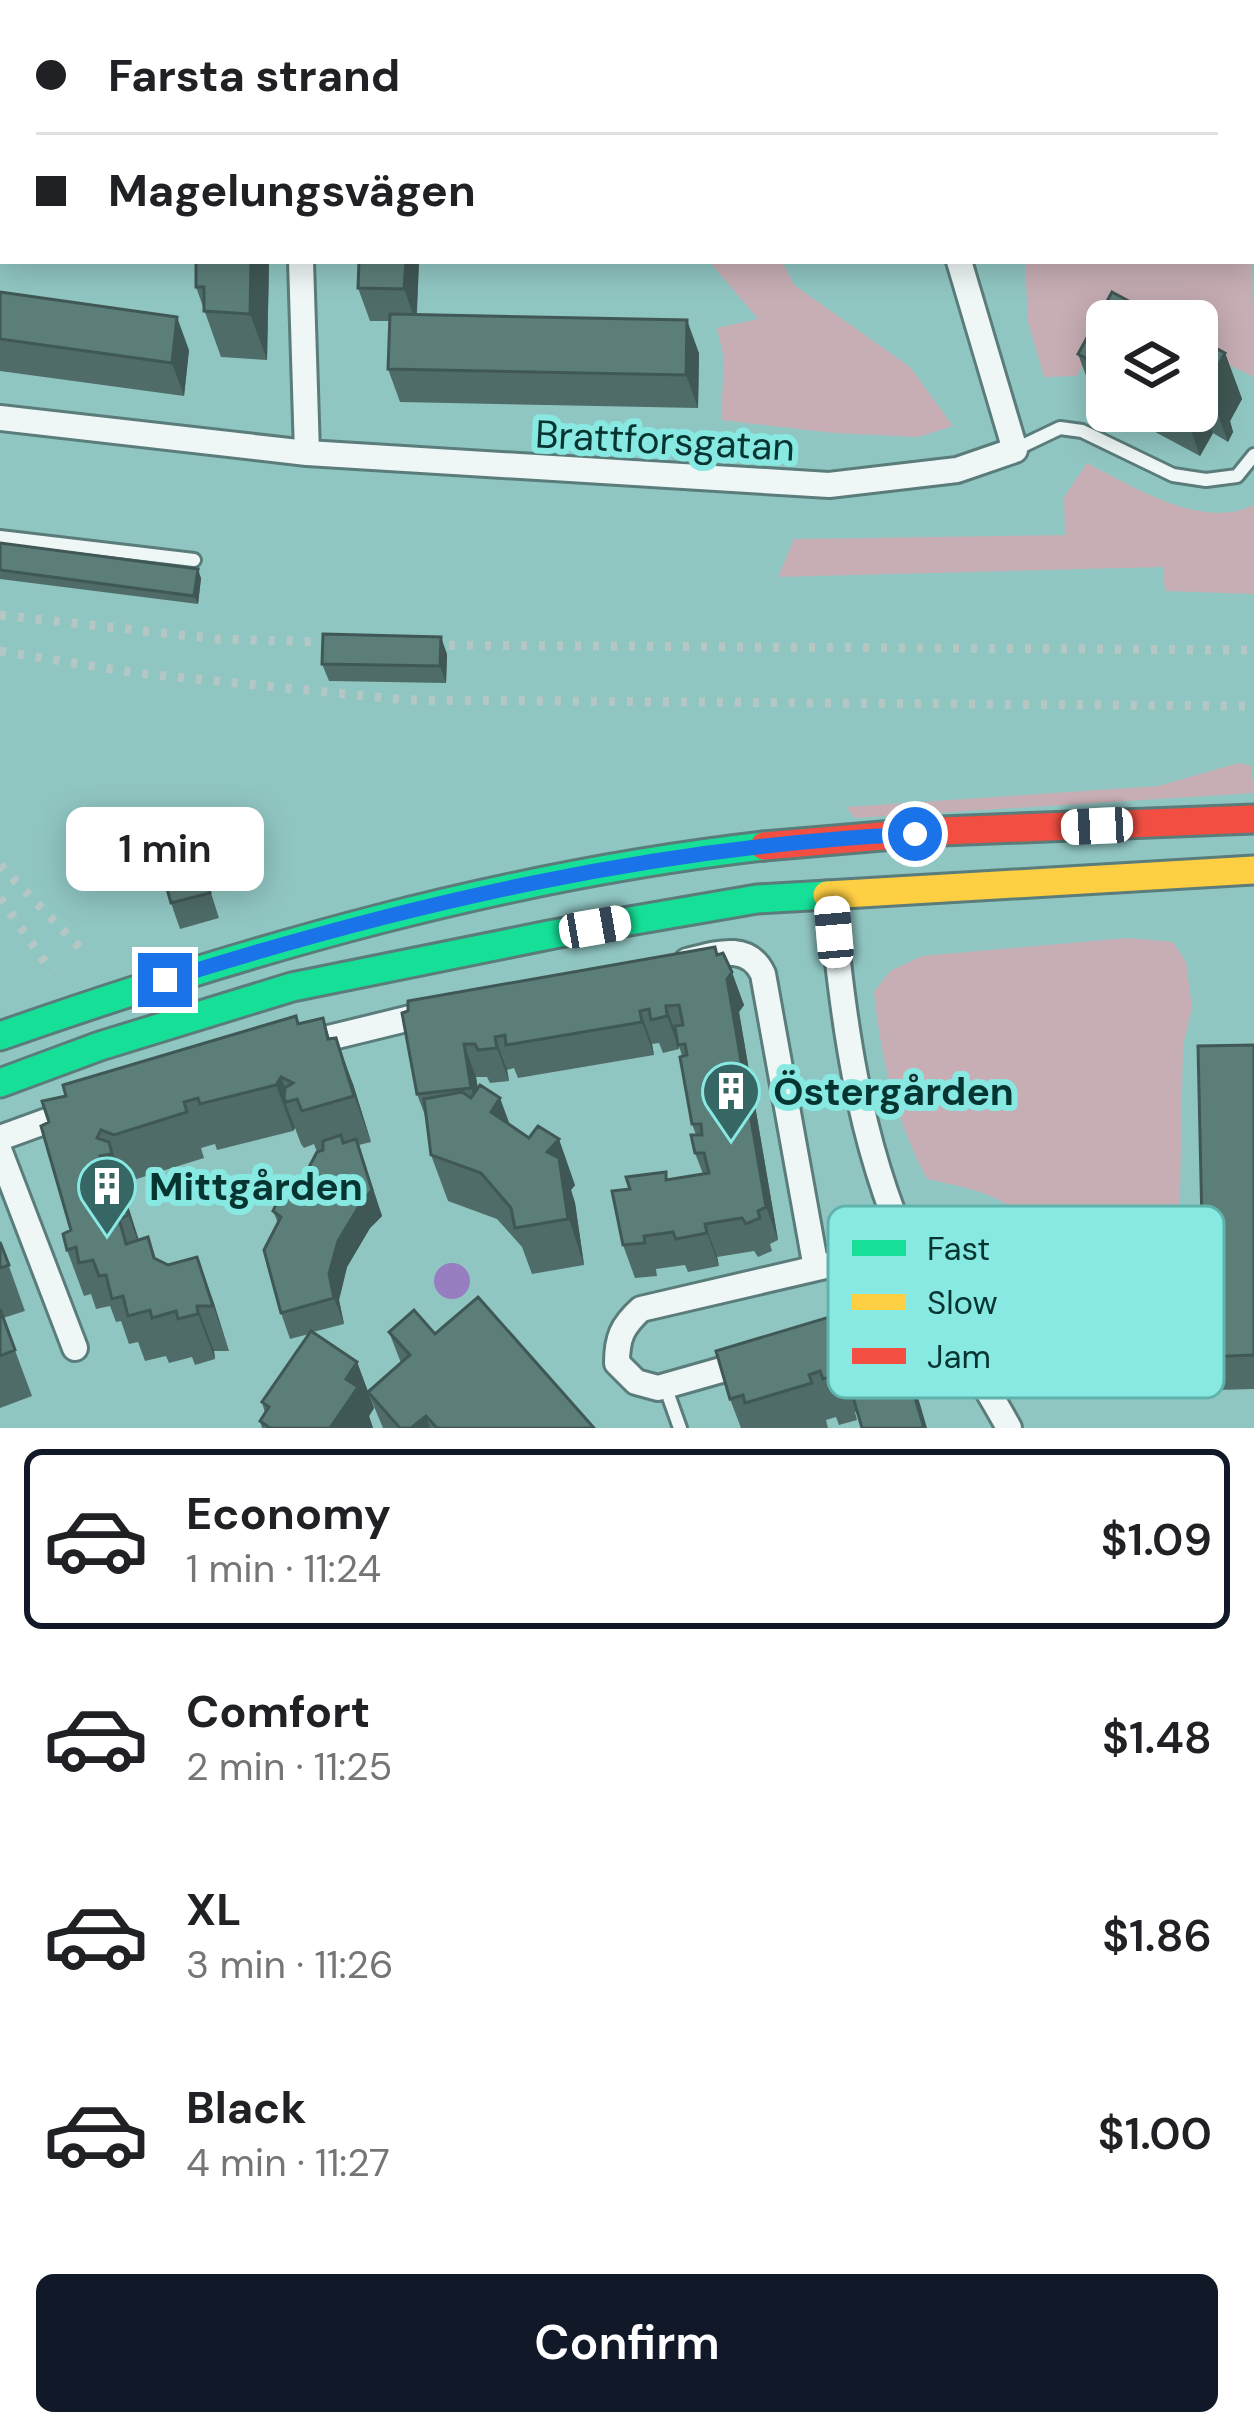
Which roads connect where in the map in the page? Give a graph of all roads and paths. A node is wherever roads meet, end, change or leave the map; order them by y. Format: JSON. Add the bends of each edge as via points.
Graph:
{"nodes":[{"id":1,"x":301,"y":264,"type":"edge"},
{"id":2,"x":960,"y":264,"type":"edge"},
{"id":3,"x":0,"y":418,"type":"edge"},
{"id":4,"x":1015,"y":450,"type":"junction"},
{"id":5,"x":308,"y":453,"type":"junction"},
{"id":6,"x":1254,"y":455,"type":"edge"},
{"id":7,"x":0,"y":537,"type":"edge"},
{"id":8,"x":194,"y":560,"type":"dead end"},
{"id":9,"x":1254,"y":819,"type":"edge"},
{"id":10,"x":821,"y":839,"type":"junction"},
{"id":11,"x":1254,"y":870,"type":"edge"},
{"id":12,"x":831,"y":894,"type":"junction"},
{"id":13,"x":667,"y":965,"type":"edge"},
{"id":14,"x":452,"y":1009,"type":"edge"},
{"id":15,"x":0,"y":1036,"type":"edge"},
{"id":16,"x":279,"y":1050,"type":"edge"},
{"id":17,"x":0,"y":1083,"type":"edge"},
{"id":18,"x":92,"y":1106,"type":"edge"},
{"id":19,"x":0,"y":1138,"type":"edge"},
{"id":20,"x":0,"y":1151,"type":"edge"},
{"id":21,"x":893,"y":1206,"type":"edge"},
{"id":22,"x":828,"y":1265,"type":"edge"},
{"id":23,"x":816,"y":1268,"type":"junction"},
{"id":24,"x":828,"y":1339,"type":"edge"},
{"id":25,"x":819,"y":1341,"type":"edge"},
{"id":26,"x":75,"y":1348,"type":"dead end"},
{"id":27,"x":775,"y":1354,"type":"edge"},
{"id":28,"x":665,"y":1386,"type":"junction"},
{"id":29,"x":991,"y":1398,"type":"edge"},
{"id":30,"x":680,"y":1428,"type":"edge"},
{"id":31,"x":1009,"y":1428,"type":"edge"}],
"edges":[{"from":1,"to":5,"type":"street"},
{"from":2,"to":4,"type":"street"},
{"from":3,"to":5,"type":"street","name":"Brattforsgatan"},
{"from":4,"to":5,"type":"street","name":"Brattforsgatan","via":[[957,470],[829,485]]},
{"from":4,"to":6,"type":"lane","name":"Brattforsgatan","via":[[1060,428],[1082,431],[1173,475],[1206,480],[1238,476]]},
{"from":7,"to":8,"type":"lane"},
{"from":9,"to":10,"type":"main road"},
{"from":10,"to":12,"type":"main road"},
{"from":10,"to":15,"type":"main road","via":[[474,893],[280,944]]},
{"from":11,"to":12,"type":"main road"},
{"from":12,"to":17,"type":"main road","via":[[577,930],[292,988]]},
{"from":12,"to":21,"type":"street","via":[[860,1106]]},
{"from":13,"to":23,"type":"street","via":[[740,951],[757,960]]},
{"from":14,"to":16,"type":"street"},
{"from":18,"to":19,"type":"street"},
{"from":20,"to":26,"type":"street"},
{"from":22,"to":23,"type":"street"},
{"from":23,"to":28,"type":"street","via":[[641,1309],[624,1324],[617,1364],[636,1382]]},
{"from":24,"to":25,"type":"street"},
{"from":27,"to":28,"type":"street"},
{"from":28,"to":30,"type":"lane"},
{"from":29,"to":31,"type":"street"}]}
